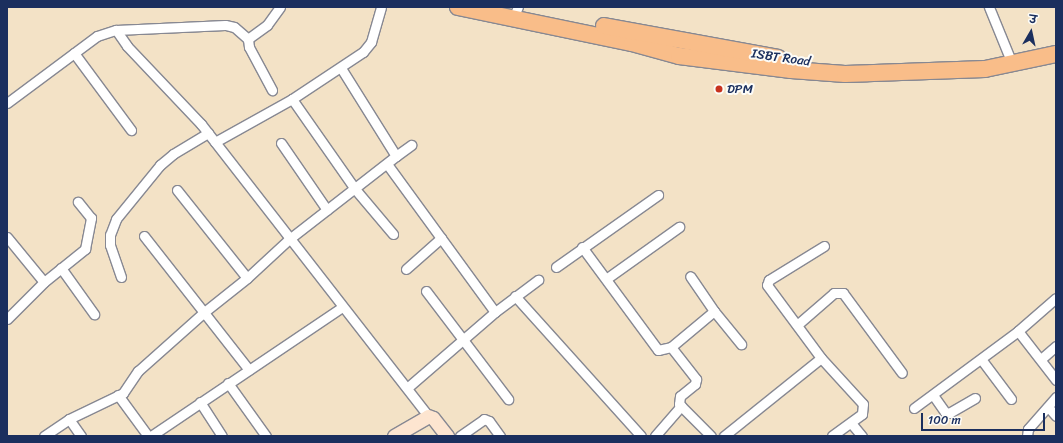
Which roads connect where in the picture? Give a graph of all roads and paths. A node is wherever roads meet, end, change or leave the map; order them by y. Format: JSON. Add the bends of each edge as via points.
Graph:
{"nodes":[{"id":1,"x":280,"y":7,"type":"edge"},
{"id":2,"x":381,"y":7,"type":"edge"},
{"id":3,"x":458,"y":7,"type":"edge"},
{"id":4,"x":989,"y":7,"type":"edge"},
{"id":5,"x":514,"y":10,"type":"edge"},
{"id":6,"x":116,"y":30,"type":"junction"},
{"id":7,"x":248,"y":39,"type":"junction"},
{"id":8,"x":1056,"y":44,"type":"edge"},
{"id":9,"x":74,"y":53,"type":"junction"},
{"id":10,"x":1056,"y":54,"type":"edge"},
{"id":11,"x":1009,"y":56,"type":"junction"},
{"id":12,"x":747,"y":59,"type":"junction"},
{"id":13,"x":341,"y":68,"type":"junction"},
{"id":14,"x":272,"y":90,"type":"dead end"},
{"id":15,"x":292,"y":99,"type":"junction"},
{"id":16,"x":7,"y":102,"type":"edge"},
{"id":17,"x":131,"y":130,"type":"dead end"},
{"id":18,"x":208,"y":133,"type":"junction"},
{"id":19,"x":215,"y":142,"type":"junction"},
{"id":20,"x":281,"y":143,"type":"dead end"},
{"id":21,"x":411,"y":145,"type":"dead end"},
{"id":22,"x":396,"y":156,"type":"junction"},
{"id":23,"x":387,"y":164,"type":"junction"},
{"id":24,"x":355,"y":189,"type":"junction"},
{"id":25,"x":177,"y":190,"type":"dead end"},
{"id":26,"x":658,"y":195,"type":"dead end"},
{"id":27,"x":78,"y":202,"type":"dead end"},
{"id":28,"x":327,"y":210,"type":"junction"},
{"id":29,"x":679,"y":227,"type":"dead end"},
{"id":30,"x":393,"y":234,"type":"dead end"},
{"id":31,"x":144,"y":236,"type":"dead end"},
{"id":32,"x":7,"y":238,"type":"edge"},
{"id":33,"x":441,"y":238,"type":"junction"},
{"id":34,"x":288,"y":240,"type":"junction"},
{"id":35,"x":824,"y":246,"type":"dead end"},
{"id":36,"x":582,"y":248,"type":"junction"},
{"id":37,"x":556,"y":267,"type":"dead end"},
{"id":38,"x":61,"y":268,"type":"junction"},
{"id":39,"x":406,"y":269,"type":"dead end"},
{"id":40,"x":690,"y":276,"type":"dead end"},
{"id":41,"x":121,"y":277,"type":"dead end"},
{"id":42,"x":248,"y":278,"type":"junction"},
{"id":43,"x":606,"y":279,"type":"junction"},
{"id":44,"x":538,"y":280,"type":"dead end"},
{"id":45,"x":44,"y":282,"type":"junction"},
{"id":46,"x":426,"y":291,"type":"dead end"},
{"id":47,"x":515,"y":296,"type":"junction"},
{"id":48,"x":1056,"y":298,"type":"edge"},
{"id":49,"x":342,"y":307,"type":"junction"},
{"id":50,"x":714,"y":311,"type":"junction"},
{"id":51,"x":495,"y":312,"type":"junction"},
{"id":52,"x":203,"y":313,"type":"junction"},
{"id":53,"x":94,"y":314,"type":"dead end"},
{"id":54,"x":7,"y":319,"type":"edge"},
{"id":55,"x":796,"y":325,"type":"junction"},
{"id":56,"x":1018,"y":331,"type":"junction"},
{"id":57,"x":464,"y":339,"type":"junction"},
{"id":58,"x":741,"y":344,"type":"dead end"},
{"id":59,"x":1056,"y":346,"type":"edge"},
{"id":60,"x":671,"y":347,"type":"junction"},
{"id":61,"x":821,"y":358,"type":"junction"},
{"id":62,"x":981,"y":359,"type":"junction"},
{"id":63,"x":1041,"y":359,"type":"junction"},
{"id":64,"x":249,"y":370,"type":"junction"},
{"id":65,"x":902,"y":373,"type":"dead end"},
{"id":66,"x":1056,"y":380,"type":"edge"},
{"id":67,"x":228,"y":383,"type":"junction"},
{"id":68,"x":407,"y":388,"type":"junction"},
{"id":69,"x":118,"y":395,"type":"junction"},
{"id":70,"x":933,"y":395,"type":"junction"},
{"id":71,"x":1056,"y":397,"type":"edge"},
{"id":72,"x":976,"y":398,"type":"dead end"},
{"id":73,"x":508,"y":399,"type":"dead end"},
{"id":74,"x":1011,"y":399,"type":"dead end"},
{"id":75,"x":200,"y":402,"type":"junction"},
{"id":76,"x":681,"y":406,"type":"junction"},
{"id":77,"x":1048,"y":407,"type":"junction"},
{"id":78,"x":914,"y":408,"type":"dead end"},
{"id":79,"x":428,"y":416,"type":"junction"},
{"id":80,"x":1056,"y":416,"type":"edge"},
{"id":81,"x":69,"y":419,"type":"junction"},
{"id":82,"x":851,"y":423,"type":"junction"},
{"id":83,"x":44,"y":436,"type":"edge"},
{"id":84,"x":81,"y":436,"type":"edge"},
{"id":85,"x":148,"y":436,"type":"edge"},
{"id":86,"x":151,"y":436,"type":"edge"},
{"id":87,"x":222,"y":436,"type":"edge"},
{"id":88,"x":266,"y":436,"type":"edge"},
{"id":89,"x":394,"y":436,"type":"edge"},
{"id":90,"x":447,"y":436,"type":"edge"},
{"id":91,"x":460,"y":436,"type":"edge"},
{"id":92,"x":500,"y":436,"type":"edge"},
{"id":93,"x":642,"y":436,"type":"edge"},
{"id":94,"x":655,"y":436,"type":"edge"},
{"id":95,"x":711,"y":436,"type":"edge"},
{"id":96,"x":724,"y":436,"type":"edge"},
{"id":97,"x":832,"y":436,"type":"edge"},
{"id":98,"x":862,"y":436,"type":"edge"},
{"id":99,"x":1027,"y":436,"type":"edge"}],
"edges":[{"from":1,"to":7,"type":"street","via":[[267,25]]},
{"from":2,"to":13,"type":"street","via":[[378,23],[367,48]]},
{"from":3,"to":5,"type":"highway","name":"ISBT Road"},
{"from":4,"to":11,"type":"street"},
{"from":5,"to":12,"type":"highway","name":"ISBT Road"},
{"from":6,"to":7,"type":"street","via":[[225,25],[234,27]]},
{"from":6,"to":9,"type":"street","via":[[98,36]]},
{"from":6,"to":18,"type":"street","via":[[127,46]]},
{"from":7,"to":14,"type":"street","via":[[249,47]]},
{"from":8,"to":11,"type":"highway","name":"ISBT Road"},
{"from":9,"to":16,"type":"street"},
{"from":9,"to":17,"type":"street"},
{"from":10,"to":12,"type":"highway","via":[[985,68],[845,74]]},
{"from":11,"to":12,"type":"highway","name":"ISBT Road","via":[[902,65],[824,64]]},
{"from":13,"to":15,"type":"street"},
{"from":13,"to":22,"type":"street"},
{"from":15,"to":19,"type":"street"},
{"from":15,"to":24,"type":"street"},
{"from":18,"to":19,"type":"street"},
{"from":18,"to":41,"type":"street","via":[[160,165],[116,219],[110,235],[110,245]]},
{"from":19,"to":34,"type":"street"},
{"from":20,"to":28,"type":"street"},
{"from":21,"to":22,"type":"street"},
{"from":22,"to":23,"type":"street"},
{"from":23,"to":24,"type":"street"},
{"from":23,"to":33,"type":"street"},
{"from":24,"to":28,"type":"street"},
{"from":24,"to":30,"type":"street"},
{"from":25,"to":42,"type":"street"},
{"from":26,"to":36,"type":"street"},
{"from":27,"to":38,"type":"street","via":[[91,218],[87,243],[84,251]]},
{"from":28,"to":34,"type":"street"},
{"from":29,"to":43,"type":"street"},
{"from":31,"to":52,"type":"street"},
{"from":32,"to":45,"type":"street"},
{"from":33,"to":39,"type":"street"},
{"from":33,"to":51,"type":"street"},
{"from":34,"to":42,"type":"street"},
{"from":34,"to":49,"type":"street"},
{"from":35,"to":55,"type":"street","via":[[768,282],[768,289]]},
{"from":36,"to":37,"type":"street"},
{"from":36,"to":43,"type":"street"},
{"from":38,"to":45,"type":"street"},
{"from":38,"to":53,"type":"street"},
{"from":40,"to":50,"type":"street"},
{"from":42,"to":52,"type":"street"},
{"from":43,"to":60,"type":"street","via":[[655,348],[660,350]]},
{"from":44,"to":47,"type":"street"},
{"from":45,"to":54,"type":"street"},
{"from":46,"to":57,"type":"street"},
{"from":47,"to":51,"type":"street"},
{"from":47,"to":93,"type":"street"},
{"from":48,"to":56,"type":"street"},
{"from":49,"to":64,"type":"street"},
{"from":49,"to":68,"type":"street"},
{"from":50,"to":58,"type":"street"},
{"from":50,"to":60,"type":"street"},
{"from":51,"to":57,"type":"street"},
{"from":52,"to":64,"type":"street"},
{"from":52,"to":69,"type":"street","via":[[138,370],[125,390]]},
{"from":55,"to":61,"type":"street"},
{"from":55,"to":65,"type":"street","via":[[834,293],[843,292]]},
{"from":56,"to":62,"type":"street"},
{"from":56,"to":63,"type":"street"},
{"from":57,"to":68,"type":"street"},
{"from":57,"to":73,"type":"street"},
{"from":59,"to":63,"type":"street"},
{"from":60,"to":76,"type":"street","via":[[696,379],[695,384],[679,398]]},
{"from":61,"to":82,"type":"street","via":[[862,404],[864,411]]},
{"from":61,"to":96,"type":"street"},
{"from":62,"to":70,"type":"street"},
{"from":62,"to":74,"type":"street"},
{"from":63,"to":66,"type":"street"},
{"from":64,"to":67,"type":"street"},
{"from":67,"to":75,"type":"street"},
{"from":67,"to":88,"type":"street"},
{"from":68,"to":79,"type":"street"},
{"from":69,"to":81,"type":"street"},
{"from":69,"to":85,"type":"street"},
{"from":70,"to":72,"type":"street","via":[[945,412],[950,413]]},
{"from":70,"to":78,"type":"street"},
{"from":71,"to":77,"type":"street"},
{"from":75,"to":86,"type":"street"},
{"from":75,"to":87,"type":"street"},
{"from":76,"to":94,"type":"street"},
{"from":76,"to":95,"type":"street"},
{"from":77,"to":80,"type":"street"},
{"from":77,"to":99,"type":"street","via":[[1028,429]]},
{"from":79,"to":89,"type":"street"},
{"from":79,"to":90,"type":"street","via":[[433,418]]},
{"from":81,"to":83,"type":"street"},
{"from":81,"to":84,"type":"street"},
{"from":82,"to":97,"type":"street"},
{"from":82,"to":98,"type":"street"},
{"from":91,"to":92,"type":"street","via":[[484,419],[489,421]]}]}
